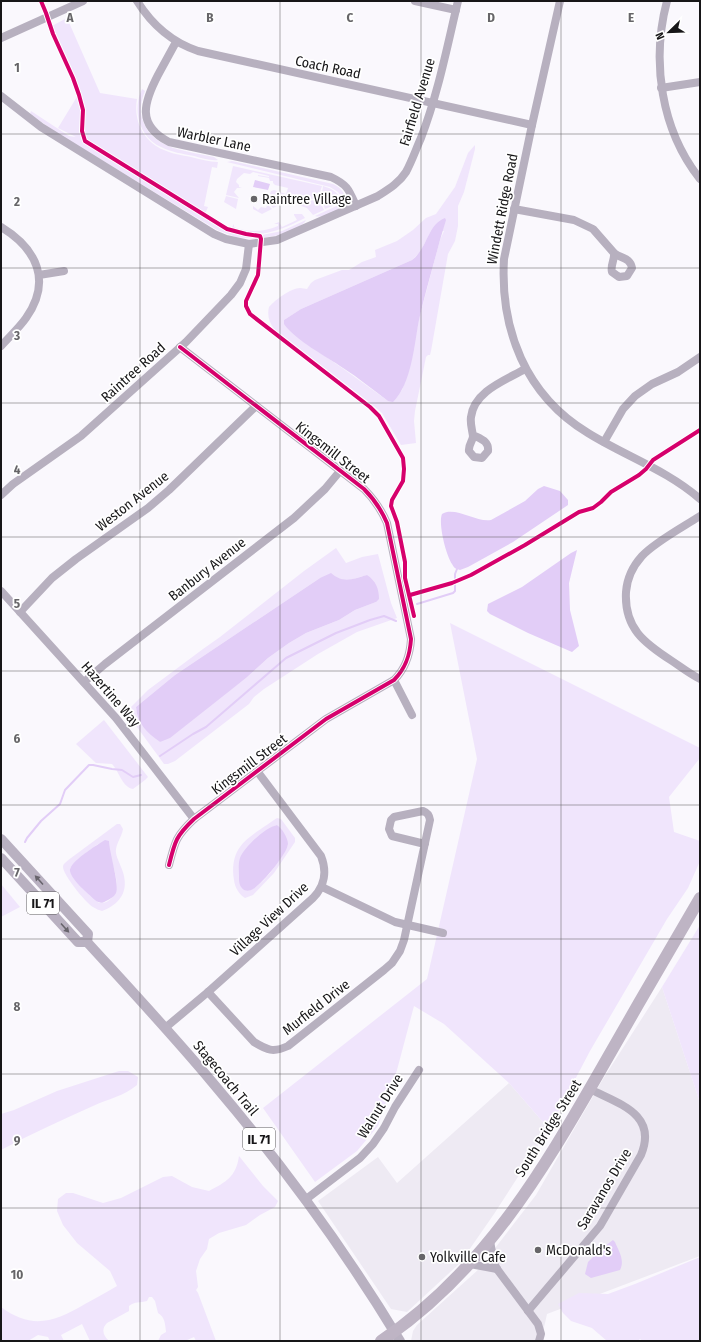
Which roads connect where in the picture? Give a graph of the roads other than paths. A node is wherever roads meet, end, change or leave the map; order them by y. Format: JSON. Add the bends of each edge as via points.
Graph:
{"nodes":[{"id":1,"x":83,"y":1,"type":"edge"},
{"id":2,"x":137,"y":1,"type":"edge"},
{"id":3,"x":415,"y":1,"type":"edge"},
{"id":4,"x":458,"y":1,"type":"edge"},
{"id":5,"x":560,"y":1,"type":"edge"},
{"id":6,"x":667,"y":1,"type":"edge"},
{"id":7,"x":456,"y":10,"type":"junction"},
{"id":8,"x":1,"y":38,"type":"edge"},
{"id":9,"x":176,"y":42,"type":"junction"},
{"id":10,"x":700,"y":82,"type":"edge"},
{"id":11,"x":661,"y":88,"type":"junction"},
{"id":12,"x":1,"y":96,"type":"edge"},
{"id":13,"x":433,"y":104,"type":"junction"},
{"id":14,"x":532,"y":125,"type":"junction"},
{"id":15,"x":700,"y":180,"type":"edge"},
{"id":16,"x":356,"y":206,"type":"junction"},
{"id":17,"x":514,"y":208,"type":"junction"},
{"id":18,"x":1,"y":227,"type":"edge"},
{"id":19,"x":249,"y":244,"type":"junction"},
{"id":20,"x":614,"y":253,"type":"dead end"},
{"id":21,"x":64,"y":271,"type":"dead end"},
{"id":22,"x":39,"y":275,"type":"junction"},
{"id":23,"x":1,"y":346,"type":"edge"},
{"id":24,"x":180,"y":347,"type":"junction"},
{"id":25,"x":700,"y":357,"type":"edge"},
{"id":26,"x":525,"y":369,"type":"junction"},
{"id":27,"x":256,"y":406,"type":"junction"},
{"id":28,"x":473,"y":435,"type":"dead end"},
{"id":29,"x":604,"y":442,"type":"junction"},
{"id":30,"x":340,"y":471,"type":"junction"},
{"id":31,"x":1,"y":494,"type":"edge"},
{"id":32,"x":700,"y":499,"type":"edge"},
{"id":33,"x":700,"y":516,"type":"edge"},
{"id":34,"x":1,"y":592,"type":"edge"},
{"id":35,"x":20,"y":612,"type":"junction"},
{"id":36,"x":700,"y":679,"type":"edge"},
{"id":37,"x":394,"y":680,"type":"junction"},
{"id":38,"x":84,"y":682,"type":"junction"},
{"id":39,"x":412,"y":715,"type":"dead end"},
{"id":40,"x":257,"y":771,"type":"junction"},
{"id":41,"x":194,"y":819,"type":"junction"},
{"id":42,"x":1,"y":838,"type":"edge"},
{"id":43,"x":425,"y":844,"type":"junction"},
{"id":44,"x":1,"y":858,"type":"edge"},
{"id":45,"x":169,"y":865,"type":"dead end"},
{"id":46,"x":322,"y":887,"type":"junction"},
{"id":47,"x":700,"y":898,"type":"edge"},
{"id":48,"x":407,"y":926,"type":"junction"},
{"id":49,"x":443,"y":933,"type":"dead end"},
{"id":50,"x":87,"y":942,"type":"junction"},
{"id":51,"x":208,"y":992,"type":"junction"},
{"id":52,"x":165,"y":1028,"type":"junction"},
{"id":53,"x":419,"y":1070,"type":"dead end"},
{"id":54,"x":590,"y":1089,"type":"junction"},
{"id":55,"x":305,"y":1200,"type":"junction"},
{"id":56,"x":490,"y":1241,"type":"junction"},
{"id":57,"x":470,"y":1264,"type":"junction"},
{"id":58,"x":497,"y":1269,"type":"junction"},
{"id":59,"x":528,"y":1311,"type":"junction"},
{"id":60,"x":397,"y":1336,"type":"edge"},
{"id":61,"x":380,"y":1341,"type":"edge"},
{"id":62,"x":539,"y":1341,"type":"edge"}],
"edges":[{"from":1,"to":8,"type":"street"},
{"from":2,"to":9,"type":"street","name":"Coach Road","via":[[158,29]]},
{"from":3,"to":7,"type":"street"},
{"from":4,"to":7,"type":"street","name":"Fairfield Avenue"},
{"from":5,"to":14,"type":"street","name":"Windett Ridge Road"},
{"from":6,"to":11,"type":"street","via":[[660,36]]},
{"from":7,"to":13,"type":"street","name":"Fairfield Avenue"},
{"from":9,"to":13,"type":"street","name":"Coach Road","via":[[198,51]]},
{"from":9,"to":16,"type":"street","name":"Warbler Lane","via":[[151,88],[145,106],[145,116],[153,132],[169,142],[331,177],[343,183]]},
{"from":10,"to":11,"type":"street"},
{"from":11,"to":15,"type":"street","via":[[666,111],[678,142]]},
{"from":12,"to":19,"type":"street","name":"Fairfield Avenue","via":[[41,127],[203,227],[226,239]]},
{"from":13,"to":14,"type":"street","name":"Coach Road"},
{"from":13,"to":16,"type":"street","name":"Fairfield Avenue","via":[[411,162],[398,182],[389,190]]},
{"from":14,"to":17,"type":"street","name":"Windett Ridge Road"},
{"from":16,"to":19,"type":"street","name":"Fairfield Avenue","via":[[283,238],[267,243]]},
{"from":17,"to":20,"type":"street","via":[[574,220],[593,229]]},
{"from":17,"to":26,"type":"street","name":"Windett Ridge Road","via":[[504,259],[504,297],[510,331]]},
{"from":18,"to":22,"type":"street","via":[[27,248]]},
{"from":19,"to":24,"type":"street","name":"Raintree Road","via":[[246,269],[240,284]]},
{"from":21,"to":22,"type":"street"},
{"from":22,"to":23,"type":"street","via":[[35,302],[26,318]]},
{"from":24,"to":27,"type":"street","name":"Kingsmill Street"},
{"from":24,"to":31,"type":"street","name":"Raintree Road","via":[[81,436]]},
{"from":25,"to":29,"type":"street","via":[[635,396],[623,409]]},
{"from":26,"to":28,"type":"street","via":[[480,396],[471,416]]},
{"from":26,"to":29,"type":"street","name":"Windett Ridge Road","via":[[559,411]]},
{"from":27,"to":30,"type":"street","name":"Kingsmill Street"},
{"from":27,"to":35,"type":"street","name":"Weston Avenue","via":[[169,490],[148,508],[70,563]]},
{"from":29,"to":32,"type":"street","name":"Windett Ridge Road","via":[[664,473]]},
{"from":30,"to":37,"type":"street","name":"Kingsmill Street","via":[[375,500],[387,523],[411,639],[406,664]]},
{"from":30,"to":38,"type":"street","name":"Banbury Avenue","via":[[294,518]]},
{"from":33,"to":36,"type":"street","via":[[642,556],[630,576],[626,600],[631,622],[642,639]]},
{"from":34,"to":35,"type":"street","name":"Hazertine Way"},
{"from":35,"to":38,"type":"street","name":"Hazertine Way"},
{"from":37,"to":39,"type":"street"},
{"from":37,"to":40,"type":"street","name":"Kingsmill Street","via":[[326,719]]},
{"from":38,"to":41,"type":"street","name":"Hazertine Way","via":[[128,732]]},
{"from":40,"to":41,"type":"street","name":"Kingsmill Street"},
{"from":40,"to":46,"type":"street","name":"Village View Drive","via":[[321,856],[324,870]]},
{"from":41,"to":45,"type":"street","name":"Kingsmill Street","via":[[175,840]]},
{"from":50,"to":42,"type":"main road","name":"Stagecoach Trail","number":"IL 71","one_way":true,"via":[[88,934]]},
{"from":43,"to":43,"type":"street","name":"Murfield Drive","via":[[430,820],[426,812],[394,817],[391,820],[389,828],[392,836]]},
{"from":43,"to":48,"type":"street","name":"Murfield Drive"},
{"from":44,"to":50,"type":"main road","name":"Stagecoach Trail","number":"IL 71","one_way":true,"via":[[78,942]]},
{"from":46,"to":48,"type":"street"},
{"from":46,"to":51,"type":"street","name":"Village View Drive"},
{"from":47,"to":54,"type":"highway","name":"South Bridge Street"},
{"from":48,"to":49,"type":"street"},
{"from":48,"to":51,"type":"street","name":"Murfield Drive","via":[[400,951],[392,963],[288,1046],[279,1050],[262,1048],[254,1042]]},
{"from":50,"to":52,"type":"main road","name":"Stagecoach Trail","number":"IL 71"},
{"from":51,"to":52,"type":"street","name":"Village View Drive"},
{"from":52,"to":55,"type":"main road","name":"Stagecoach Trail","number":"IL 71","via":[[213,1082]]},
{"from":53,"to":55,"type":"street","name":"Walnut Drive","via":[[373,1144],[360,1158]]},
{"from":54,"to":56,"type":"highway","name":"South Bridge Street","via":[[527,1191]]},
{"from":54,"to":59,"type":"street","name":"Saravanos Drive","via":[[630,1110],[643,1125],[645,1142],[641,1155],[600,1226]]},
{"from":55,"to":60,"type":"main road","name":"Stagecoach Trail","number":"IL 71"},
{"from":56,"to":57,"type":"highway","name":"South Bridge Street"},
{"from":56,"to":58,"type":"street"},
{"from":57,"to":58,"type":"street"},
{"from":57,"to":60,"type":"highway","name":"South Bridge Street"},
{"from":58,"to":59,"type":"street"},
{"from":59,"to":62,"type":"street","via":[[538,1324]]},
{"from":60,"to":61,"type":"highway","name":"South Bridge Street"}]}
